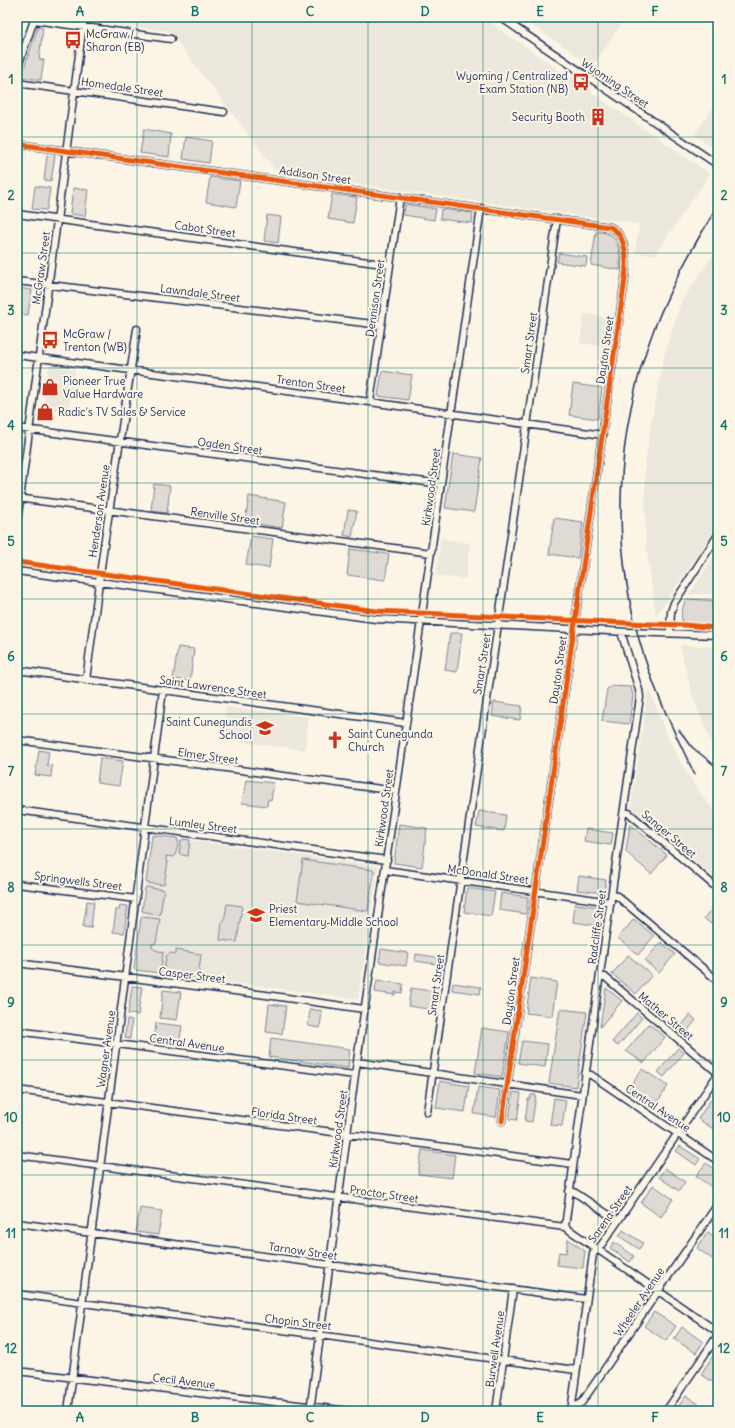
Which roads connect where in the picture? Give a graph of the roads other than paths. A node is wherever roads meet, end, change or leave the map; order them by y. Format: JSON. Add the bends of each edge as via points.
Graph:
{"nodes":[{"id":1,"x":84,"y":17,"type":"edge"},
{"id":2,"x":500,"y":17,"type":"edge"},
{"id":3,"x":83,"y":27,"type":"junction"},
{"id":4,"x":171,"y":39,"type":"dead end"},
{"id":5,"x":17,"y":69,"type":"edge"},
{"id":6,"x":17,"y":83,"type":"edge"},
{"id":7,"x":74,"y":90,"type":"junction"},
{"id":8,"x":224,"y":112,"type":"dead end"},
{"id":9,"x":17,"y":144,"type":"edge"},
{"id":10,"x":67,"y":150,"type":"junction"},
{"id":11,"x":718,"y":165,"type":"edge"},
{"id":12,"x":400,"y":197,"type":"junction"},
{"id":13,"x":481,"y":208,"type":"junction"},
{"id":14,"x":17,"y":214,"type":"edge"},
{"id":15,"x":557,"y":219,"type":"junction"},
{"id":16,"x":58,"y":220,"type":"junction"},
{"id":17,"x":610,"y":227,"type":"joint"},
{"id":18,"x":390,"y":265,"type":"junction"},
{"id":19,"x":17,"y":281,"type":"edge"},
{"id":20,"x":49,"y":284,"type":"junction"},
{"id":21,"x":381,"y":325,"type":"junction"},
{"id":22,"x":137,"y":329,"type":"dead end"},
{"id":23,"x":17,"y":355,"type":"edge"},
{"id":24,"x":39,"y":358,"type":"junction"},
{"id":25,"x":130,"y":370,"type":"junction"},
{"id":26,"x":370,"y":402,"type":"junction"},
{"id":27,"x":451,"y":414,"type":"junction"},
{"id":28,"x":527,"y":424,"type":"junction"},
{"id":29,"x":17,"y":428,"type":"edge"},
{"id":30,"x":30,"y":430,"type":"junction"},
{"id":31,"x":603,"y":435,"type":"junction"},
{"id":32,"x":120,"y":442,"type":"junction"},
{"id":33,"x":441,"y":484,"type":"junction"},
{"id":34,"x":19,"y":498,"type":"edge"},
{"id":35,"x":109,"y":510,"type":"junction"},
{"id":36,"x":17,"y":522,"type":"edge"},
{"id":37,"x":718,"y":535,"type":"edge"},
{"id":38,"x":431,"y":553,"type":"junction"},
{"id":39,"x":17,"y":571,"type":"edge"},
{"id":40,"x":99,"y":582,"type":"junction"},
{"id":41,"x":421,"y":622,"type":"junction"},
{"id":42,"x":498,"y":625,"type":"junction"},
{"id":43,"x":574,"y":629,"type":"junction"},
{"id":44,"x":621,"y":632,"type":"junction"},
{"id":45,"x":670,"y":632,"type":"junction"},
{"id":46,"x":718,"y":635,"type":"edge"},
{"id":47,"x":17,"y":670,"type":"edge"},
{"id":48,"x":86,"y":680,"type":"junction"},
{"id":49,"x":163,"y":690,"type":"junction"},
{"id":50,"x":406,"y":723,"type":"junction"},
{"id":51,"x":17,"y":740,"type":"edge"},
{"id":52,"x":154,"y":758,"type":"junction"},
{"id":53,"x":396,"y":791,"type":"junction"},
{"id":54,"x":17,"y":810,"type":"edge"},
{"id":55,"x":624,"y":813,"type":"junction"},
{"id":56,"x":145,"y":828,"type":"junction"},
{"id":57,"x":387,"y":860,"type":"junction"},
{"id":58,"x":385,"y":870,"type":"junction"},
{"id":59,"x":461,"y":880,"type":"junction"},
{"id":60,"x":17,"y":884,"type":"edge"},
{"id":61,"x":718,"y":889,"type":"edge"},
{"id":62,"x":536,"y":891,"type":"junction"},
{"id":63,"x":611,"y":898,"type":"junction"},
{"id":64,"x":136,"y":899,"type":"junction"},
{"id":65,"x":17,"y":963,"type":"edge"},
{"id":66,"x":600,"y":976,"type":"junction"},
{"id":67,"x":126,"y":977,"type":"junction"},
{"id":68,"x":718,"y":981,"type":"edge"},
{"id":69,"x":364,"y":1009,"type":"junction"},
{"id":70,"x":17,"y":1030,"type":"edge"},
{"id":71,"x":117,"y":1044,"type":"junction"},
{"id":72,"x":357,"y":1062,"type":"junction"},
{"id":73,"x":433,"y":1074,"type":"junction"},
{"id":74,"x":585,"y":1074,"type":"junction"},
{"id":75,"x":718,"y":1074,"type":"edge"},
{"id":76,"x":355,"y":1075,"type":"junction"},
{"id":77,"x":508,"y":1084,"type":"junction"},
{"id":78,"x":17,"y":1090,"type":"edge"},
{"id":79,"x":582,"y":1095,"type":"junction"},
{"id":80,"x":109,"y":1103,"type":"junction"},
{"id":81,"x":427,"y":1112,"type":"dead end"},
{"id":82,"x":502,"y":1121,"type":"dead end"},
{"id":83,"x":347,"y":1134,"type":"junction"},
{"id":84,"x":678,"y":1134,"type":"junction"},
{"id":85,"x":17,"y":1155,"type":"edge"},
{"id":86,"x":718,"y":1161,"type":"edge"},
{"id":87,"x":573,"y":1164,"type":"junction"},
{"id":88,"x":101,"y":1166,"type":"junction"},
{"id":89,"x":569,"y":1191,"type":"junction"},
{"id":90,"x":338,"y":1198,"type":"junction"},
{"id":91,"x":718,"y":1204,"type":"edge"},
{"id":92,"x":618,"y":1221,"type":"junction"},
{"id":93,"x":17,"y":1223,"type":"edge"},
{"id":94,"x":565,"y":1227,"type":"junction"},
{"id":95,"x":92,"y":1233,"type":"junction"},
{"id":96,"x":597,"y":1249,"type":"junction"},
{"id":97,"x":330,"y":1264,"type":"junction"},
{"id":98,"x":513,"y":1289,"type":"junction"},
{"id":99,"x":659,"y":1291,"type":"junction"},
{"id":100,"x":17,"y":1294,"type":"edge"},
{"id":101,"x":586,"y":1299,"type":"junction"},
{"id":102,"x":82,"y":1303,"type":"junction"},
{"id":103,"x":718,"y":1333,"type":"edge"},
{"id":104,"x":320,"y":1335,"type":"junction"},
{"id":105,"x":503,"y":1360,"type":"junction"},
{"id":106,"x":576,"y":1370,"type":"junction"},
{"id":107,"x":17,"y":1371,"type":"edge"},
{"id":108,"x":72,"y":1378,"type":"junction"},
{"id":109,"x":310,"y":1408,"type":"edge"},
{"id":110,"x":572,"y":1408,"type":"edge"},
{"id":111,"x":68,"y":1411,"type":"edge"},
{"id":112,"x":349,"y":1411,"type":"edge"},
{"id":113,"x":496,"y":1411,"type":"edge"},
{"id":114,"x":666,"y":1411,"type":"edge"}],
"edges":[{"from":1,"to":3,"type":"street","name":"McGraw Street"},
{"from":2,"to":11,"type":"street","name":"Wyoming Street"},
{"from":3,"to":4,"type":"street"},
{"from":3,"to":5,"type":"street","via":[[34,20]]},
{"from":3,"to":7,"type":"street","name":"McGraw Street"},
{"from":6,"to":7,"type":"street","name":"Homedale Street"},
{"from":7,"to":8,"type":"street","name":"Homedale Street"},
{"from":7,"to":10,"type":"street","name":"McGraw Street"},
{"from":9,"to":10,"type":"street","name":"Addison Street"},
{"from":10,"to":12,"type":"street","name":"Addison Street"},
{"from":10,"to":16,"type":"street","name":"McGraw Street"},
{"from":12,"to":13,"type":"street","name":"Addison Street"},
{"from":12,"to":18,"type":"street","name":"Dennison Street"},
{"from":13,"to":15,"type":"street","name":"Addison Street"},
{"from":13,"to":27,"type":"street","name":"Kirkwood Street"},
{"from":14,"to":16,"type":"street","name":"Cabot Street"},
{"from":15,"to":17,"type":"street","name":"Addison Street"},
{"from":15,"to":28,"type":"street","name":"Smart Street"},
{"from":16,"to":18,"type":"street","name":"Cabot Street"},
{"from":16,"to":20,"type":"street","name":"McGraw Street"},
{"from":17,"to":31,"type":"street","name":"Dayton Street","via":[[616,230],[623,244],[626,267]]},
{"from":18,"to":21,"type":"street","name":"Dennison Street"},
{"from":19,"to":20,"type":"street","name":"Lawndale Street"},
{"from":20,"to":21,"type":"street","name":"Lawndale Street"},
{"from":20,"to":24,"type":"street","name":"McGraw Street"},
{"from":21,"to":26,"type":"street","name":"Dennison Street"},
{"from":22,"to":25,"type":"street","name":"Henderson Avenue"},
{"from":23,"to":24,"type":"street","name":"Trenton Street"},
{"from":24,"to":25,"type":"street","name":"Trenton Street"},
{"from":24,"to":30,"type":"street","name":"McGraw Street"},
{"from":25,"to":26,"type":"street","name":"Trenton Street"},
{"from":25,"to":32,"type":"street","name":"Henderson Avenue"},
{"from":26,"to":27,"type":"street","name":"Trenton Street"},
{"from":27,"to":28,"type":"street","name":"Trenton Street"},
{"from":27,"to":33,"type":"street","name":"Kirkwood Street"},
{"from":28,"to":31,"type":"street","name":"Trenton Street"},
{"from":28,"to":42,"type":"street","name":"Smart Street"},
{"from":29,"to":30,"type":"street","name":"Ogden Street"},
{"from":30,"to":32,"type":"street","name":"Ogden Street"},
{"from":30,"to":34,"type":"street","name":"McGraw Street"},
{"from":31,"to":43,"type":"street","name":"Dayton Street"},
{"from":32,"to":33,"type":"street","name":"Ogden Street"},
{"from":32,"to":35,"type":"street","name":"Henderson Avenue"},
{"from":33,"to":38,"type":"street","name":"Kirkwood Street"},
{"from":34,"to":35,"type":"street","name":"Renville Street"},
{"from":34,"to":36,"type":"street","name":"McGraw Street"},
{"from":35,"to":38,"type":"street","name":"Renville Street"},
{"from":35,"to":40,"type":"street","name":"Henderson Avenue"},
{"from":37,"to":45,"type":"street","via":[[674,603]]},
{"from":38,"to":41,"type":"street","name":"Kirkwood Street"},
{"from":39,"to":40,"type":"street"},
{"from":40,"to":41,"type":"street","via":[[367,618]]},
{"from":40,"to":48,"type":"street","name":"Henderson Avenue"},
{"from":41,"to":42,"type":"street"},
{"from":41,"to":50,"type":"street","name":"Kirkwood Street"},
{"from":42,"to":43,"type":"street"},
{"from":42,"to":59,"type":"street","name":"Smart Street"},
{"from":43,"to":44,"type":"street"},
{"from":43,"to":62,"type":"street","name":"Dayton Street"},
{"from":44,"to":45,"type":"street"},
{"from":44,"to":55,"type":"street","name":"Radcliffe Street","via":[[640,697]]},
{"from":45,"to":46,"type":"street"},
{"from":47,"to":48,"type":"street","name":"Saint Lawrence Street"},
{"from":48,"to":49,"type":"street","name":"Saint Lawrence Street"},
{"from":49,"to":50,"type":"street","name":"Saint Lawrence Street"},
{"from":49,"to":52,"type":"street","name":"Wagner Avenue"},
{"from":50,"to":53,"type":"street","name":"Kirkwood Street"},
{"from":51,"to":52,"type":"street","name":"Elmer Street"},
{"from":52,"to":53,"type":"street","name":"Elmer Street"},
{"from":52,"to":56,"type":"street","name":"Wagner Avenue"},
{"from":53,"to":57,"type":"street","name":"Kirkwood Street"},
{"from":54,"to":56,"type":"street","name":"Lumley Street"},
{"from":55,"to":61,"type":"street","name":"Sanger Street","via":[[629,813]]},
{"from":55,"to":63,"type":"street","name":"Radcliffe Street"},
{"from":56,"to":57,"type":"street","name":"Lumley Street"},
{"from":56,"to":64,"type":"street","name":"Wagner Avenue"},
{"from":57,"to":58,"type":"street","name":"Kirkwood Street"},
{"from":58,"to":59,"type":"street","name":"McDonald Street"},
{"from":58,"to":69,"type":"street","name":"Kirkwood Street"},
{"from":59,"to":62,"type":"street","name":"McDonald Street"},
{"from":59,"to":73,"type":"street","name":"Smart Street"},
{"from":60,"to":64,"type":"street","name":"Springwells Street"},
{"from":62,"to":63,"type":"street","name":"McDonald Street"},
{"from":62,"to":77,"type":"street","name":"Dayton Street"},
{"from":63,"to":66,"type":"street","name":"Radcliffe Street"},
{"from":63,"to":68,"type":"street","name":"McDonald Street","via":[[617,896]]},
{"from":64,"to":67,"type":"street","name":"Wagner Avenue"},
{"from":65,"to":67,"type":"street","name":"Casper Street"},
{"from":66,"to":74,"type":"street","name":"Radcliffe Street"},
{"from":66,"to":75,"type":"street","name":"Mather Street","via":[[605,977]]},
{"from":67,"to":69,"type":"street","name":"Casper Street"},
{"from":67,"to":71,"type":"street","name":"Wagner Avenue"},
{"from":69,"to":72,"type":"street","name":"Kirkwood Street"},
{"from":70,"to":71,"type":"street","name":"Central Avenue"},
{"from":71,"to":76,"type":"street","name":"Central Avenue"},
{"from":71,"to":80,"type":"street","name":"Wagner Avenue"},
{"from":72,"to":73,"type":"street"},
{"from":72,"to":76,"type":"street","name":"Kirkwood Street"},
{"from":73,"to":77,"type":"street"},
{"from":73,"to":81,"type":"street","name":"Smart Street"},
{"from":74,"to":79,"type":"street","name":"Radcliffe Street"},
{"from":74,"to":84,"type":"street","name":"Central Avenue","via":[[591,1075]]},
{"from":75,"to":84,"type":"street","name":"Sarena Street"},
{"from":76,"to":83,"type":"street","name":"Kirkwood Street"},
{"from":77,"to":79,"type":"street"},
{"from":77,"to":82,"type":"street","name":"Dayton Street"},
{"from":78,"to":80,"type":"street","name":"Florida Street"},
{"from":79,"to":87,"type":"street","name":"Radcliffe Street"},
{"from":80,"to":83,"type":"street","name":"Florida Street"},
{"from":80,"to":88,"type":"street","name":"Wagner Avenue"},
{"from":83,"to":87,"type":"street","name":"Florida Street"},
{"from":83,"to":90,"type":"street","name":"Kirkwood Street"},
{"from":84,"to":86,"type":"street","name":"Central Avenue"},
{"from":84,"to":92,"type":"street","name":"Sarena Street"},
{"from":85,"to":88,"type":"street","name":"Proctor Street"},
{"from":87,"to":89,"type":"street","name":"Radcliffe Street"},
{"from":88,"to":90,"type":"street","name":"Proctor Street"},
{"from":88,"to":95,"type":"street","name":"Wagner Avenue"},
{"from":89,"to":92,"type":"street"},
{"from":89,"to":94,"type":"street","name":"Radcliffe Street"},
{"from":90,"to":94,"type":"street","name":"Proctor Street"},
{"from":90,"to":97,"type":"street","name":"Kirkwood Street"},
{"from":91,"to":99,"type":"street","name":"Wheeler Avenue"},
{"from":92,"to":96,"type":"street","name":"Sarena Street"},
{"from":93,"to":95,"type":"street","name":"Tarnow Street"},
{"from":94,"to":96,"type":"street","name":"Proctor Street"},
{"from":95,"to":97,"type":"street","name":"Tarnow Street"},
{"from":95,"to":102,"type":"street","name":"Wagner Avenue"},
{"from":96,"to":99,"type":"street","name":"Proctor Street"},
{"from":96,"to":101,"type":"street","name":"Sarena Street","via":[[593,1254]]},
{"from":97,"to":98,"type":"street","name":"Tarnow Street"},
{"from":97,"to":104,"type":"street","name":"Kirkwood Street"},
{"from":98,"to":101,"type":"street","name":"Tarnow Street"},
{"from":98,"to":105,"type":"street","name":"Burwell Avenue"},
{"from":99,"to":103,"type":"street","name":"Proctor Street"},
{"from":99,"to":110,"type":"street","name":"Wheeler Avenue","via":[[582,1402]]},
{"from":100,"to":102,"type":"street","name":"Chopin Street"},
{"from":101,"to":106,"type":"street","name":"Sarena Street"},
{"from":102,"to":104,"type":"street","name":"Chopin Street"},
{"from":102,"to":108,"type":"street","name":"Wagner Avenue"},
{"from":103,"to":114,"type":"street"},
{"from":104,"to":105,"type":"street","name":"Chopin Street"},
{"from":104,"to":109,"type":"street","name":"Kirkwood Street"},
{"from":105,"to":106,"type":"street","name":"Chopin Street"},
{"from":105,"to":113,"type":"street","name":"Burwell Avenue"},
{"from":106,"to":110,"type":"street","name":"Sarena Street"},
{"from":107,"to":108,"type":"street","name":"Cecil Avenue"},
{"from":108,"to":109,"type":"street","name":"Cecil Avenue"},
{"from":108,"to":111,"type":"street","name":"Wagner Avenue"},
{"from":109,"to":112,"type":"street","name":"Cecil Avenue"}]}
